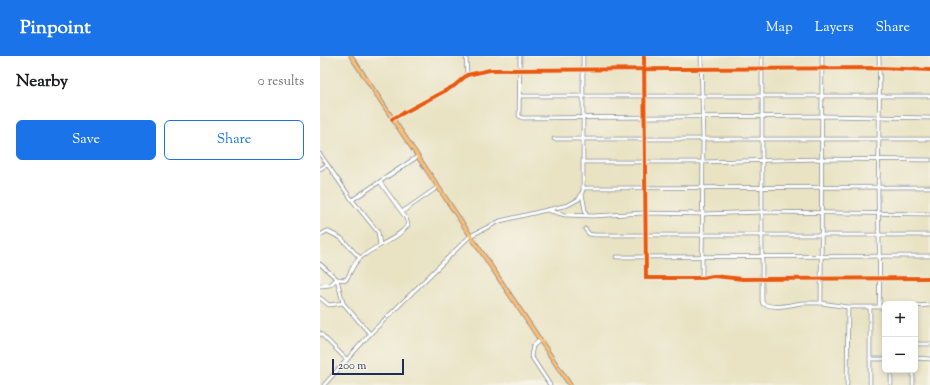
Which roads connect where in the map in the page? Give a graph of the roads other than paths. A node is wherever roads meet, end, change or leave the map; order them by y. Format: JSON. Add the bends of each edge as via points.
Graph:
{"nodes":[{"id":1,"x":351,"y":56,"type":"edge"},
{"id":2,"x":466,"y":56,"type":"edge"},
{"id":3,"x":520,"y":56,"type":"edge"},
{"id":4,"x":583,"y":56,"type":"edge"},
{"id":5,"x":644,"y":56,"type":"edge"},
{"id":6,"x":701,"y":56,"type":"edge"},
{"id":7,"x":762,"y":56,"type":"edge"},
{"id":8,"x":822,"y":56,"type":"edge"},
{"id":9,"x":879,"y":56,"type":"edge"},
{"id":10,"x":762,"y":68,"type":"junction"},
{"id":11,"x":822,"y":68,"type":"junction"},
{"id":12,"x":880,"y":68,"type":"junction"},
{"id":13,"x":643,"y":69,"type":"junction"},
{"id":14,"x":701,"y":69,"type":"junction"},
{"id":15,"x":520,"y":70,"type":"junction"},
{"id":16,"x":583,"y":70,"type":"junction"},
{"id":17,"x":930,"y":70,"type":"edge"},
{"id":18,"x":467,"y":75,"type":"junction"},
{"id":19,"x":702,"y":94,"type":"junction"},
{"id":20,"x":762,"y":94,"type":"junction"},
{"id":21,"x":583,"y":95,"type":"junction"},
{"id":22,"x":822,"y":95,"type":"junction"},
{"id":23,"x":880,"y":95,"type":"junction"},
{"id":24,"x":520,"y":96,"type":"junction"},
{"id":25,"x":930,"y":96,"type":"edge"},
{"id":26,"x":644,"y":97,"type":"junction"},
{"id":27,"x":880,"y":116,"type":"junction"},
{"id":28,"x":822,"y":117,"type":"junction"},
{"id":29,"x":583,"y":118,"type":"junction"},
{"id":30,"x":644,"y":118,"type":"junction"},
{"id":31,"x":703,"y":118,"type":"junction"},
{"id":32,"x":762,"y":118,"type":"junction"},
{"id":33,"x":930,"y":118,"type":"edge"},
{"id":34,"x":392,"y":119,"type":"junction"},
{"id":35,"x":762,"y":138,"type":"junction"},
{"id":36,"x":821,"y":138,"type":"junction"},
{"id":37,"x":554,"y":139,"type":"dead end"},
{"id":38,"x":703,"y":139,"type":"junction"},
{"id":39,"x":880,"y":139,"type":"junction"},
{"id":40,"x":930,"y":139,"type":"edge"},
{"id":41,"x":583,"y":140,"type":"junction"},
{"id":42,"x":643,"y":140,"type":"junction"},
{"id":43,"x":320,"y":154,"type":"edge"},
{"id":44,"x":417,"y":157,"type":"junction"},
{"id":45,"x":821,"y":159,"type":"junction"},
{"id":46,"x":762,"y":160,"type":"junction"},
{"id":47,"x":880,"y":160,"type":"junction"},
{"id":48,"x":930,"y":160,"type":"edge"},
{"id":49,"x":583,"y":162,"type":"junction"},
{"id":50,"x":644,"y":162,"type":"junction"},
{"id":51,"x":702,"y":162,"type":"junction"},
{"id":52,"x":327,"y":165,"type":"junction"},
{"id":53,"x":320,"y":169,"type":"edge"},
{"id":54,"x":380,"y":182,"type":"junction"},
{"id":55,"x":438,"y":187,"type":"junction"},
{"id":56,"x":644,"y":187,"type":"junction"},
{"id":57,"x":702,"y":187,"type":"junction"},
{"id":58,"x":762,"y":187,"type":"junction"},
{"id":59,"x":822,"y":187,"type":"junction"},
{"id":60,"x":878,"y":187,"type":"junction"},
{"id":61,"x":930,"y":187,"type":"edge"},
{"id":62,"x":583,"y":188,"type":"junction"},
{"id":63,"x":582,"y":194,"type":"junction"},
{"id":64,"x":352,"y":200,"type":"junction"},
{"id":65,"x":546,"y":210,"type":"junction"},
{"id":66,"x":402,"y":212,"type":"junction"},
{"id":67,"x":762,"y":212,"type":"junction"},
{"id":68,"x":644,"y":213,"type":"junction"},
{"id":69,"x":703,"y":214,"type":"junction"},
{"id":70,"x":822,"y":214,"type":"junction"},
{"id":71,"x":879,"y":214,"type":"junction"},
{"id":72,"x":930,"y":214,"type":"edge"},
{"id":73,"x":586,"y":215,"type":"junction"},
{"id":74,"x":585,"y":229,"type":"dead end"},
{"id":75,"x":320,"y":235,"type":"edge"},
{"id":76,"x":880,"y":235,"type":"junction"},
{"id":77,"x":930,"y":235,"type":"edge"},
{"id":78,"x":470,"y":236,"type":"junction"},
{"id":79,"x":645,"y":236,"type":"junction"},
{"id":80,"x":704,"y":236,"type":"junction"},
{"id":81,"x":761,"y":236,"type":"junction"},
{"id":82,"x":822,"y":236,"type":"junction"},
{"id":83,"x":380,"y":245,"type":"junction"},
{"id":84,"x":930,"y":256,"type":"edge"},
{"id":85,"x":616,"y":257,"type":"dead end"},
{"id":86,"x":646,"y":257,"type":"junction"},
{"id":87,"x":703,"y":257,"type":"junction"},
{"id":88,"x":761,"y":257,"type":"junction"},
{"id":89,"x":880,"y":257,"type":"junction"},
{"id":90,"x":360,"y":258,"type":"junction"},
{"id":91,"x":821,"y":258,"type":"junction"},
{"id":92,"x":320,"y":264,"type":"edge"},
{"id":93,"x":702,"y":278,"type":"junction"},
{"id":94,"x":880,"y":278,"type":"junction"},
{"id":95,"x":930,"y":278,"type":"edge"},
{"id":96,"x":337,"y":279,"type":"junction"},
{"id":97,"x":762,"y":279,"type":"junction"},
{"id":98,"x":820,"y":280,"type":"junction"},
{"id":99,"x":320,"y":286,"type":"edge"},
{"id":100,"x":320,"y":298,"type":"edge"},
{"id":101,"x":821,"y":303,"type":"junction"},
{"id":102,"x":343,"y":304,"type":"junction"},
{"id":103,"x":930,"y":305,"type":"edge"},
{"id":104,"x":918,"y":306,"type":"edge"},
{"id":105,"x":848,"y":307,"type":"junction"},
{"id":106,"x":879,"y":307,"type":"joint"},
{"id":107,"x":870,"y":308,"type":"junction"},
{"id":108,"x":320,"y":333,"type":"edge"},
{"id":109,"x":370,"y":334,"type":"junction"},
{"id":110,"x":540,"y":340,"type":"junction"},
{"id":111,"x":918,"y":344,"type":"edge"},
{"id":112,"x":930,"y":344,"type":"edge"},
{"id":113,"x":918,"y":358,"type":"edge"},
{"id":114,"x":930,"y":358,"type":"edge"},
{"id":115,"x":870,"y":359,"type":"junction"},
{"id":116,"x":882,"y":359,"type":"edge"},
{"id":117,"x":347,"y":360,"type":"junction"},
{"id":118,"x":891,"y":373,"type":"edge"},
{"id":119,"x":913,"y":373,"type":"edge"},
{"id":120,"x":324,"y":385,"type":"edge"},
{"id":121,"x":550,"y":385,"type":"edge"},
{"id":122,"x":570,"y":385,"type":"edge"},
{"id":123,"x":847,"y":385,"type":"edge"},
{"id":124,"x":870,"y":385,"type":"edge"},
{"id":125,"x":891,"y":385,"type":"edge"},
{"id":126,"x":913,"y":385,"type":"edge"}],
"edges":[{"from":1,"to":34,"type":"main road"},
{"from":2,"to":18,"type":"street"},
{"from":3,"to":15,"type":"street"},
{"from":4,"to":16,"type":"street"},
{"from":5,"to":13,"type":"street"},
{"from":6,"to":14,"type":"street"},
{"from":7,"to":10,"type":"street"},
{"from":8,"to":11,"type":"street"},
{"from":9,"to":12,"type":"street"},
{"from":10,"to":11,"type":"street"},
{"from":10,"to":14,"type":"street"},
{"from":10,"to":20,"type":"street"},
{"from":11,"to":12,"type":"street"},
{"from":11,"to":22,"type":"street"},
{"from":12,"to":17,"type":"street"},
{"from":12,"to":23,"type":"street"},
{"from":13,"to":14,"type":"street"},
{"from":13,"to":16,"type":"street"},
{"from":13,"to":26,"type":"street"},
{"from":14,"to":19,"type":"street"},
{"from":15,"to":16,"type":"street"},
{"from":15,"to":18,"type":"street","via":[[490,70]]},
{"from":15,"to":24,"type":"street"},
{"from":16,"to":21,"type":"street"},
{"from":18,"to":34,"type":"street","via":[[454,86]]},
{"from":19,"to":20,"type":"street"},
{"from":19,"to":26,"type":"street"},
{"from":19,"to":31,"type":"street"},
{"from":20,"to":22,"type":"street"},
{"from":20,"to":32,"type":"street"},
{"from":21,"to":24,"type":"street"},
{"from":21,"to":26,"type":"street"},
{"from":21,"to":29,"type":"street"},
{"from":22,"to":23,"type":"street"},
{"from":22,"to":28,"type":"street"},
{"from":23,"to":25,"type":"street"},
{"from":23,"to":27,"type":"street"},
{"from":24,"to":29,"type":"street","via":[[519,116],[522,118]]},
{"from":26,"to":30,"type":"street"},
{"from":27,"to":28,"type":"street"},
{"from":27,"to":33,"type":"street"},
{"from":27,"to":39,"type":"street"},
{"from":28,"to":32,"type":"street"},
{"from":28,"to":36,"type":"street"},
{"from":29,"to":30,"type":"street"},
{"from":29,"to":41,"type":"street"},
{"from":30,"to":31,"type":"street"},
{"from":30,"to":42,"type":"street"},
{"from":31,"to":32,"type":"street"},
{"from":31,"to":38,"type":"street"},
{"from":32,"to":35,"type":"street"},
{"from":34,"to":44,"type":"main road"},
{"from":35,"to":36,"type":"street"},
{"from":35,"to":38,"type":"street"},
{"from":35,"to":46,"type":"street"},
{"from":36,"to":39,"type":"street"},
{"from":36,"to":45,"type":"street"},
{"from":37,"to":41,"type":"street"},
{"from":38,"to":42,"type":"street"},
{"from":38,"to":51,"type":"street"},
{"from":39,"to":40,"type":"street"},
{"from":39,"to":47,"type":"street"},
{"from":41,"to":42,"type":"street"},
{"from":41,"to":49,"type":"street"},
{"from":42,"to":50,"type":"street"},
{"from":43,"to":52,"type":"street"},
{"from":44,"to":54,"type":"street"},
{"from":44,"to":55,"type":"main road"},
{"from":45,"to":46,"type":"street"},
{"from":45,"to":47,"type":"street"},
{"from":45,"to":59,"type":"street"},
{"from":46,"to":51,"type":"street"},
{"from":46,"to":58,"type":"street"},
{"from":47,"to":48,"type":"street"},
{"from":47,"to":60,"type":"street"},
{"from":49,"to":50,"type":"street"},
{"from":49,"to":62,"type":"street"},
{"from":50,"to":51,"type":"street"},
{"from":50,"to":56,"type":"street"},
{"from":51,"to":57,"type":"street"},
{"from":52,"to":53,"type":"street"},
{"from":52,"to":64,"type":"street"},
{"from":54,"to":64,"type":"street"},
{"from":54,"to":66,"type":"street"},
{"from":55,"to":66,"type":"street"},
{"from":55,"to":78,"type":"main road"},
{"from":56,"to":57,"type":"street"},
{"from":56,"to":62,"type":"street"},
{"from":56,"to":68,"type":"street"},
{"from":57,"to":58,"type":"street"},
{"from":57,"to":69,"type":"street"},
{"from":58,"to":59,"type":"street"},
{"from":58,"to":67,"type":"street"},
{"from":59,"to":60,"type":"street"},
{"from":59,"to":70,"type":"street"},
{"from":60,"to":61,"type":"street"},
{"from":60,"to":71,"type":"street"},
{"from":62,"to":63,"type":"street"},
{"from":63,"to":65,"type":"street","via":[[574,203]]},
{"from":63,"to":73,"type":"street"},
{"from":64,"to":83,"type":"street","via":[[378,232]]},
{"from":65,"to":73,"type":"street","via":[[564,215]]},
{"from":65,"to":78,"type":"street","via":[[500,221]]},
{"from":66,"to":83,"type":"street","via":[[408,225]]},
{"from":67,"to":69,"type":"street"},
{"from":67,"to":70,"type":"street"},
{"from":67,"to":81,"type":"street"},
{"from":68,"to":69,"type":"street"},
{"from":68,"to":73,"type":"street"},
{"from":68,"to":79,"type":"street"},
{"from":69,"to":80,"type":"street"},
{"from":70,"to":71,"type":"street"},
{"from":70,"to":82,"type":"street"},
{"from":71,"to":72,"type":"street"},
{"from":71,"to":76,"type":"street"},
{"from":74,"to":79,"type":"street","via":[[589,234]]},
{"from":75,"to":90,"type":"street","via":[[327,231],[341,238]]},
{"from":76,"to":77,"type":"street"},
{"from":76,"to":82,"type":"street"},
{"from":76,"to":89,"type":"street"},
{"from":78,"to":109,"type":"street"},
{"from":78,"to":110,"type":"main road"},
{"from":79,"to":80,"type":"street"},
{"from":79,"to":86,"type":"street"},
{"from":80,"to":81,"type":"street"},
{"from":80,"to":87,"type":"street"},
{"from":81,"to":82,"type":"street"},
{"from":81,"to":88,"type":"street"},
{"from":82,"to":91,"type":"street"},
{"from":83,"to":90,"type":"street"},
{"from":84,"to":89,"type":"street"},
{"from":85,"to":86,"type":"street"},
{"from":86,"to":87,"type":"street"},
{"from":86,"to":93,"type":"street","via":[[647,279]]},
{"from":87,"to":88,"type":"street"},
{"from":87,"to":93,"type":"street"},
{"from":88,"to":91,"type":"street"},
{"from":88,"to":97,"type":"street"},
{"from":89,"to":91,"type":"street"},
{"from":89,"to":94,"type":"street"},
{"from":90,"to":96,"type":"street","via":[[346,280]]},
{"from":91,"to":98,"type":"street"},
{"from":92,"to":96,"type":"street"},
{"from":93,"to":97,"type":"street","via":[[712,276]]},
{"from":94,"to":95,"type":"street"},
{"from":94,"to":98,"type":"street"},
{"from":94,"to":106,"type":"street"},
{"from":96,"to":99,"type":"street","via":[[330,285]]},
{"from":96,"to":102,"type":"street"},
{"from":97,"to":98,"type":"street"},
{"from":97,"to":101,"type":"street","via":[[763,304],[779,307]]},
{"from":98,"to":101,"type":"street"},
{"from":100,"to":102,"type":"street","via":[[328,305]]},
{"from":101,"to":105,"type":"street"},
{"from":102,"to":109,"type":"street"},
{"from":103,"to":104,"type":"street"},
{"from":105,"to":107,"type":"street"},
{"from":105,"to":123,"type":"street"},
{"from":106,"to":107,"type":"street"},
{"from":107,"to":115,"type":"street"},
{"from":108,"to":117,"type":"street"},
{"from":109,"to":117,"type":"street"},
{"from":110,"to":121,"type":"street","via":[[533,346],[531,356]]},
{"from":110,"to":122,"type":"main road"},
{"from":111,"to":112,"type":"street"},
{"from":113,"to":114,"type":"street"},
{"from":115,"to":116,"type":"street"},
{"from":115,"to":124,"type":"street"},
{"from":117,"to":120,"type":"street"},
{"from":118,"to":125,"type":"street"},
{"from":119,"to":126,"type":"street"}]}
